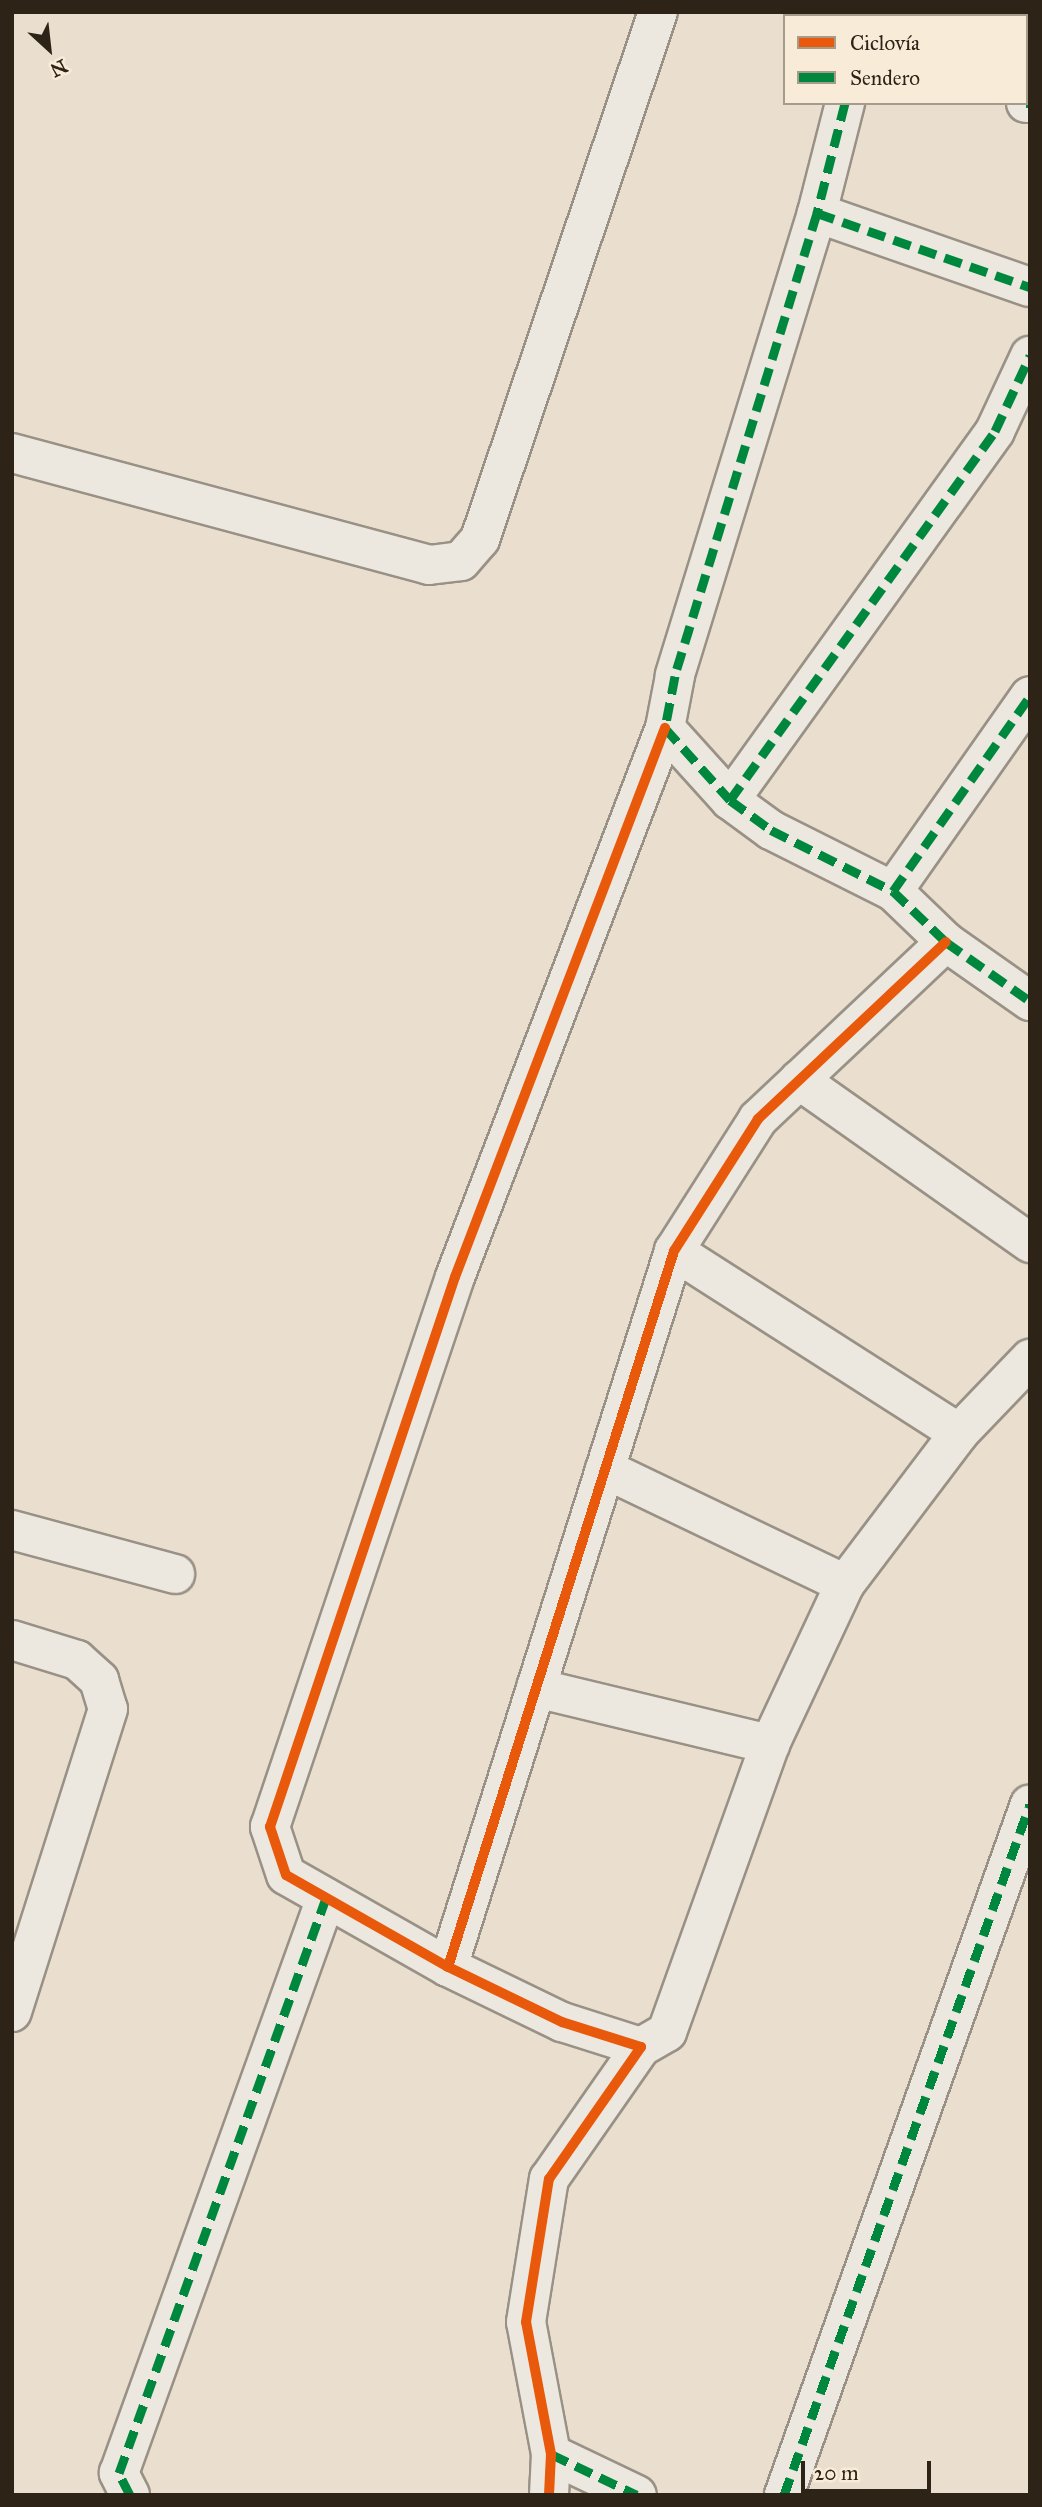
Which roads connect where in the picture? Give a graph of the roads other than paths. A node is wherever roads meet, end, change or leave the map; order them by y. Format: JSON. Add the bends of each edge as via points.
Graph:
{"nodes":[{"id":1,"x":658,"y":12,"type":"edge"},
{"id":2,"x":844,"y":105,"type":"edge"},
{"id":3,"x":817,"y":213,"type":"junction"},
{"id":4,"x":1030,"y":287,"type":"edge"},
{"id":5,"x":1030,"y":356,"type":"edge"},
{"id":6,"x":12,"y":453,"type":"edge"},
{"id":7,"x":1030,"y":696,"type":"edge"},
{"id":8,"x":665,"y":728,"type":"junction"},
{"id":9,"x":730,"y":800,"type":"junction"},
{"id":10,"x":892,"y":891,"type":"junction"},
{"id":11,"x":946,"y":942,"type":"junction"},
{"id":12,"x":1030,"y":1001,"type":"edge"},
{"id":13,"x":799,"y":1080,"type":"junction"},
{"id":14,"x":1030,"y":1243,"type":"edge"},
{"id":15,"x":674,"y":1251,"type":"junction"},
{"id":16,"x":1030,"y":1359,"type":"edge"},
{"id":17,"x":959,"y":1433,"type":"junction"},
{"id":18,"x":605,"y":1469,"type":"junction"},
{"id":19,"x":12,"y":1530,"type":"edge"},
{"id":20,"x":175,"y":1574,"type":"dead end"},
{"id":21,"x":845,"y":1584,"type":"junction"},
{"id":22,"x":12,"y":1640,"type":"edge"},
{"id":23,"x":536,"y":1688,"type":"junction"},
{"id":24,"x":770,"y":1744,"type":"junction"},
{"id":25,"x":1030,"y":1804,"type":"edge"},
{"id":26,"x":326,"y":1898,"type":"junction"},
{"id":27,"x":447,"y":1967,"type":"junction"},
{"id":28,"x":12,"y":2012,"type":"edge"},
{"id":29,"x":641,"y":2047,"type":"junction"},
{"id":30,"x":551,"y":2454,"type":"junction"},
{"id":31,"x":130,"y":2495,"type":"edge"},
{"id":32,"x":548,"y":2495,"type":"edge"},
{"id":33,"x":637,"y":2495,"type":"edge"},
{"id":34,"x":784,"y":2495,"type":"edge"}],
"edges":[{"from":1,"to":6,"type":"street","via":[[480,539],[461,561],[429,565]]},
{"from":2,"to":3,"type":"street"},
{"from":3,"to":4,"type":"street"},
{"from":3,"to":8,"type":"street","via":[[674,676]]},
{"from":5,"to":9,"type":"street","via":[[995,431]]},
{"from":7,"to":10,"type":"street"},
{"from":8,"to":9,"type":"street"},
{"from":8,"to":26,"type":"street","via":[[455,1277],[270,1827],[286,1875]]},
{"from":9,"to":10,"type":"street","via":[[771,830]]},
{"from":10,"to":11,"type":"street"},
{"from":11,"to":12,"type":"street"},
{"from":11,"to":13,"type":"street"},
{"from":13,"to":14,"type":"street"},
{"from":13,"to":15,"type":"street","via":[[758,1119]]},
{"from":15,"to":17,"type":"street"},
{"from":15,"to":18,"type":"street"},
{"from":16,"to":17,"type":"street"},
{"from":17,"to":21,"type":"street"},
{"from":18,"to":21,"type":"street"},
{"from":18,"to":23,"type":"street"},
{"from":19,"to":20,"type":"street"},
{"from":21,"to":24,"type":"street"},
{"from":22,"to":28,"type":"street","via":[[77,1660],[99,1680],[108,1709]]},
{"from":23,"to":24,"type":"street"},
{"from":23,"to":27,"type":"street"},
{"from":24,"to":29,"type":"street","via":[[667,2032]]},
{"from":25,"to":34,"type":"street"},
{"from":26,"to":27,"type":"street"},
{"from":26,"to":31,"type":"street","via":[[119,2473]]},
{"from":27,"to":29,"type":"street","via":[[562,2022]]},
{"from":29,"to":30,"type":"street","via":[[549,2179],[526,2322]]},
{"from":30,"to":32,"type":"street"},
{"from":30,"to":33,"type":"street"}]}
